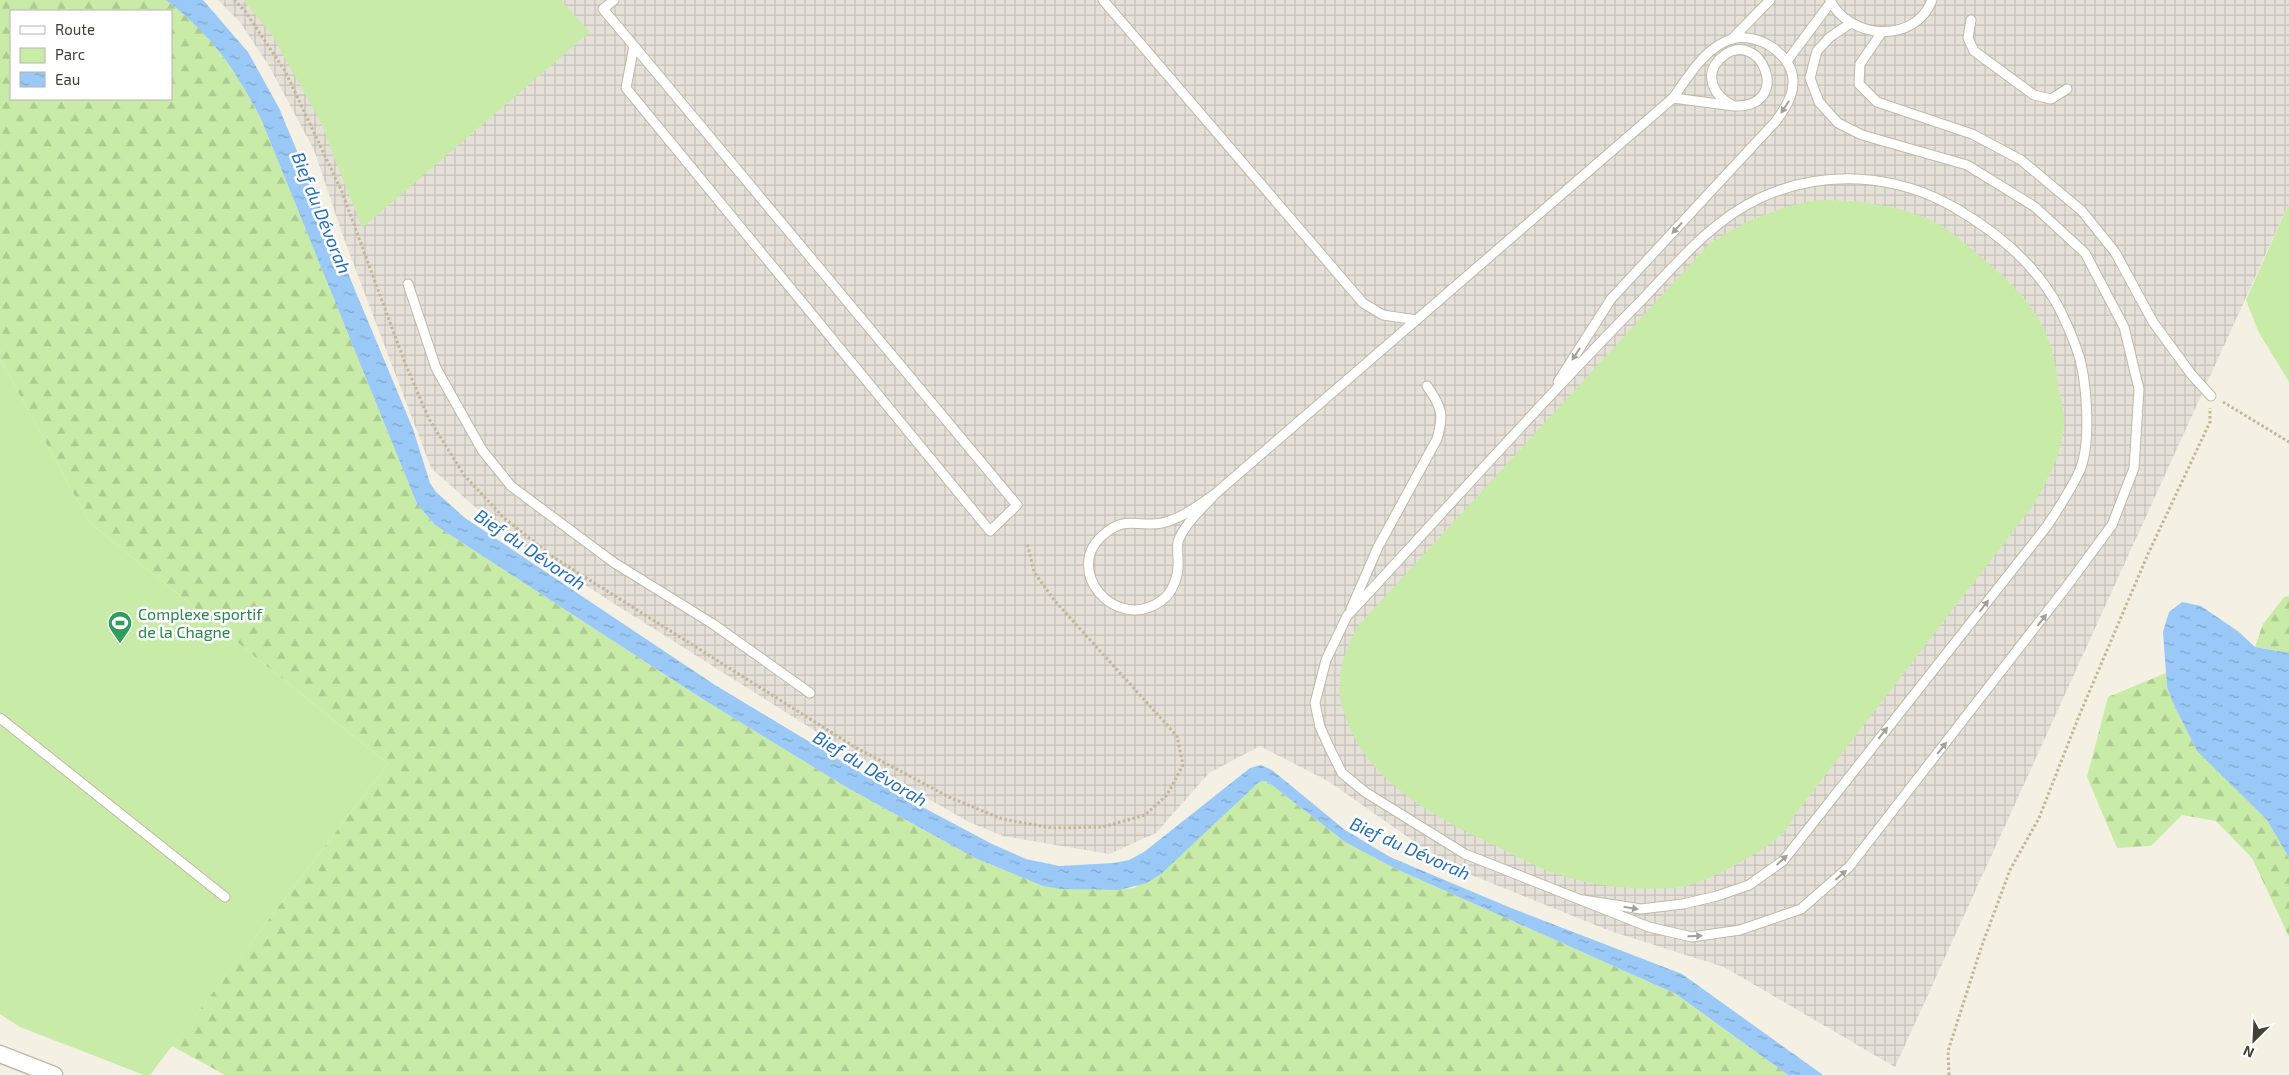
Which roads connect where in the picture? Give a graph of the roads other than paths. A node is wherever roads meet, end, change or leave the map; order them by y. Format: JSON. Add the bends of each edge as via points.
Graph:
{"nodes":[{"id":1,"x":614,"y":0,"type":"edge"},
{"id":2,"x":1103,"y":0,"type":"edge"},
{"id":3,"x":1770,"y":0,"type":"edge"},
{"id":4,"x":1932,"y":0,"type":"edge"},
{"id":5,"x":1830,"y":1,"type":"edge"},
{"id":6,"x":1971,"y":20,"type":"dead end"},
{"id":7,"x":1851,"y":24,"type":"junction"},
{"id":8,"x":1882,"y":32,"type":"junction"},
{"id":9,"x":1732,"y":39,"type":"junction"},
{"id":10,"x":634,"y":46,"type":"junction"},
{"id":11,"x":1787,"y":61,"type":"junction"},
{"id":12,"x":2067,"y":89,"type":"dead end"},
{"id":13,"x":1673,"y":98,"type":"junction"},
{"id":14,"x":1734,"y":106,"type":"junction"},
{"id":15,"x":408,"y":284,"type":"dead end"},
{"id":16,"x":1417,"y":320,"type":"junction"},
{"id":17,"x":1427,"y":386,"type":"dead end"},
{"id":18,"x":2211,"y":396,"type":"road end"},
{"id":19,"x":1545,"y":402,"type":"junction"},
{"id":20,"x":1215,"y":494,"type":"junction"},
{"id":21,"x":1348,"y":616,"type":"junction"},
{"id":22,"x":810,"y":692,"type":"dead end"},
{"id":23,"x":0,"y":718,"type":"edge"},
{"id":24,"x":225,"y":897,"type":"dead end"},
{"id":25,"x":1583,"y":900,"type":"junction"},
{"id":26,"x":0,"y":1054,"type":"edge"},
{"id":27,"x":54,"y":1075,"type":"edge"}],
"edges":[{"from":1,"to":10,"type":"lane","via":[[603,10]]},
{"from":2,"to":16,"type":"lane","via":[[1363,303],[1382,315]]},
{"from":3,"to":9,"type":"lane"},
{"from":4,"to":8,"type":"lane","via":[[1918,19],[1902,29]]},
{"from":5,"to":7,"type":"lane"},
{"from":5,"to":11,"type":"lane"},
{"from":6,"to":12,"type":"lane","via":[[1968,38],[1974,50],[2034,95],[2051,99]]},
{"from":7,"to":8,"type":"lane"},
{"from":25,"to":7,"type":"lane","one_way":true,"via":[[1650,927],[1692,937],[1740,930],[1801,910],[1849,867],[2067,586],[2112,525],[2134,468],[2139,389],[2124,326],[2085,253],[2035,207],[1967,165],[1862,135],[1838,123],[1819,102],[1810,78],[1817,51],[1830,37]]},
{"from":8,"to":18,"type":"lane","via":[[1860,64],[1859,84],[1877,102],[1972,134],[2021,160],[2082,211],[2116,252],[2153,322]]},
{"from":9,"to":11,"type":"lane","via":[[1752,39],[1772,46]]},
{"from":9,"to":13,"type":"lane","via":[[1712,51],[1693,70]]},
{"from":10,"to":10,"type":"lane","via":[[1017,505],[990,531],[626,88]]},
{"from":11,"to":19,"type":"lane","one_way":true,"via":[[1793,79],[1790,101],[1776,121],[1611,299]]},
{"from":13,"to":14,"type":"lane"},
{"from":13,"to":16,"type":"lane"},
{"from":14,"to":14,"type":"lane","via":[[1754,103],[1768,85],[1768,73],[1761,60],[1739,50],[1721,58],[1712,81],[1717,94]]},
{"from":15,"to":22,"type":"lane","via":[[436,368],[482,450],[511,486],[613,562],[713,624]]},
{"from":16,"to":20,"type":"lane"},
{"from":17,"to":21,"type":"lane","via":[[1438,401],[1442,420],[1437,439],[1378,547]]},
{"from":19,"to":21,"type":"lane"},
{"from":25,"to":19,"type":"lane","one_way":true,"via":[[1641,909],[1683,904],[1749,885],[1782,860],[2065,500],[2081,467],[2086,402],[2080,360],[2064,317],[2050,292],[2004,242],[1973,218],[1902,184],[1829,178],[1794,185],[1758,199],[1727,218],[1703,237]]},
{"from":20,"to":20,"type":"lane","via":[[1178,543],[1175,584],[1162,601],[1145,610],[1129,611],[1101,597],[1092,581],[1089,566],[1091,552],[1100,537],[1118,525],[1138,522],[1161,524],[1176,519]]},
{"from":21,"to":25,"type":"lane","via":[[1326,660],[1315,703],[1320,727],[1342,773],[1365,792],[1465,854]]},
{"from":23,"to":24,"type":"lane"},
{"from":26,"to":27,"type":"street"}]}
